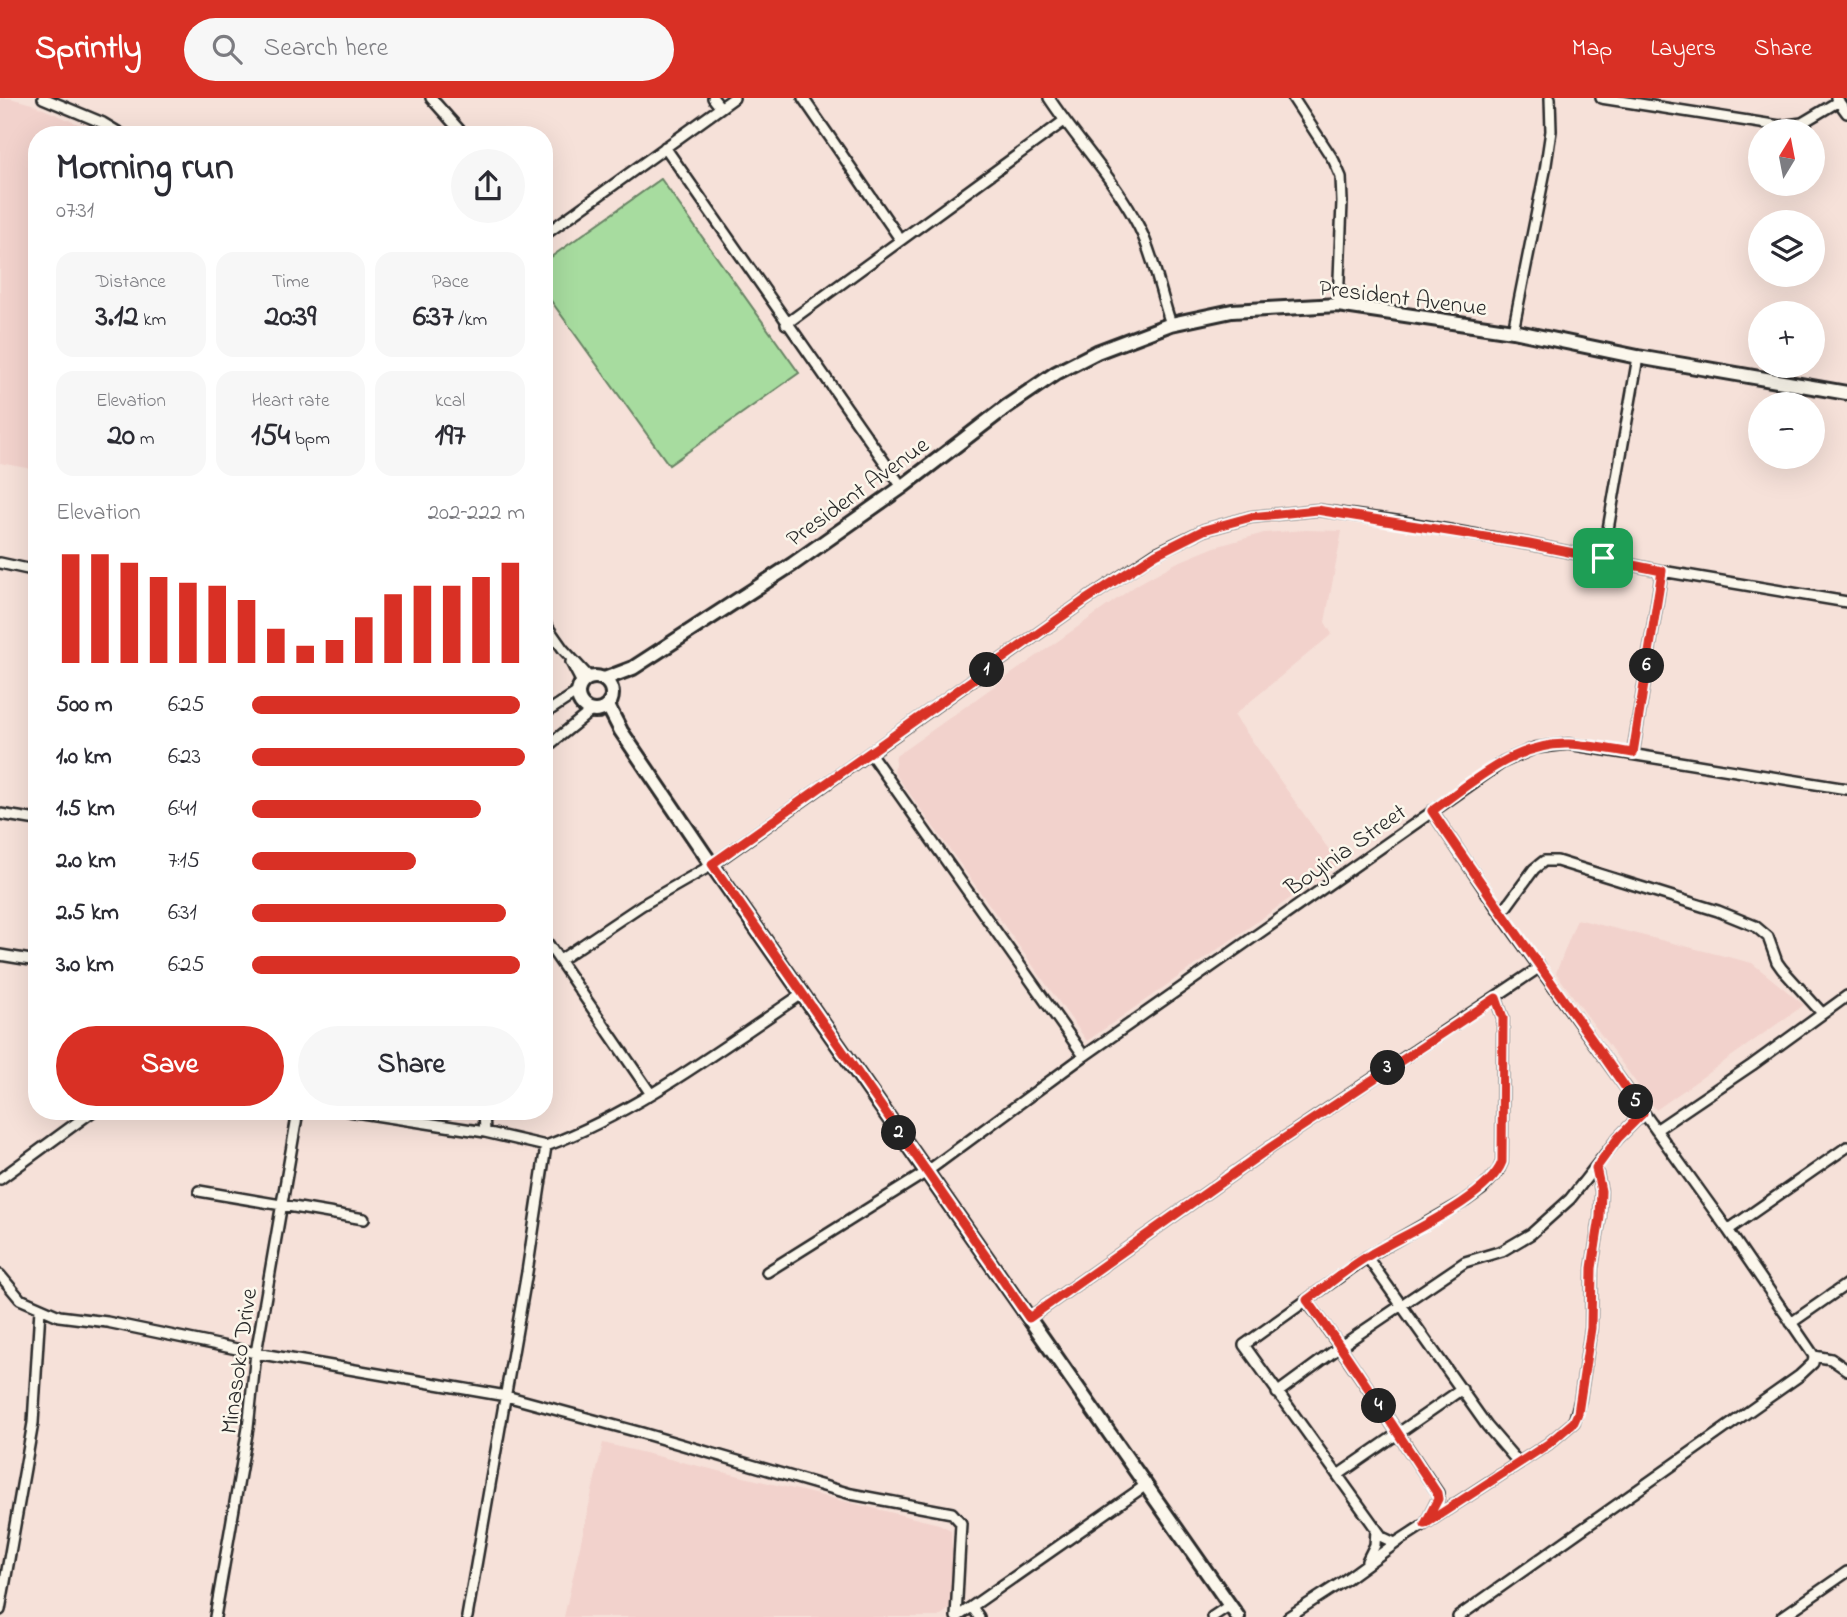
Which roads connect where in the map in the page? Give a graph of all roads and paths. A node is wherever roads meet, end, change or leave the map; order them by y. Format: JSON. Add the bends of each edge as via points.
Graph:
{"nodes":[{"id":1,"x":43,"y":98,"type":"edge"},
{"id":2,"x":431,"y":98,"type":"edge"},
{"id":3,"x":713,"y":98,"type":"edge"},
{"id":4,"x":734,"y":98,"type":"edge"},
{"id":5,"x":803,"y":98,"type":"edge"},
{"id":6,"x":1049,"y":98,"type":"edge"},
{"id":7,"x":1293,"y":98,"type":"edge"},
{"id":8,"x":1550,"y":98,"type":"edge"},
{"id":9,"x":1601,"y":98,"type":"edge"},
{"id":10,"x":1837,"y":100,"type":"edge"},
{"id":11,"x":720,"y":107,"type":"junction"},
{"id":12,"x":1847,"y":114,"type":"edge"},
{"id":13,"x":1064,"y":121,"type":"junction"},
{"id":14,"x":108,"y":126,"type":"edge"},
{"id":15,"x":456,"y":126,"type":"edge"},
{"id":16,"x":665,"y":147,"type":"junction"},
{"id":17,"x":553,"y":228,"type":"edge"},
{"id":18,"x":901,"y":239,"type":"junction"},
{"id":19,"x":1338,"y":305,"type":"junction"},
{"id":20,"x":786,"y":324,"type":"junction"},
{"id":21,"x":1171,"y":324,"type":"junction"},
{"id":22,"x":1513,"y":331,"type":"junction"},
{"id":23,"x":1638,"y":357,"type":"junction"},
{"id":24,"x":1847,"y":393,"type":"edge"},
{"id":25,"x":902,"y":487,"type":"junction"},
{"id":26,"x":1603,"y":558,"type":"junction"},
{"id":27,"x":0,"y":563,"type":"edge"},
{"id":28,"x":28,"y":569,"type":"edge"},
{"id":29,"x":1662,"y":571,"type":"junction"},
{"id":30,"x":1847,"y":602,"type":"edge"},
{"id":31,"x":553,"y":634,"type":"edge"},
{"id":32,"x":633,"y":668,"type":"junction"},
{"id":33,"x":604,"y":680,"type":"junction"},
{"id":34,"x":584,"y":684,"type":"junction"},
{"id":35,"x":603,"y":706,"type":"junction"},
{"id":36,"x":553,"y":707,"type":"edge"},
{"id":37,"x":553,"y":742,"type":"edge"},
{"id":38,"x":870,"y":753,"type":"junction"},
{"id":39,"x":1633,"y":753,"type":"junction"},
{"id":40,"x":1847,"y":789,"type":"edge"},
{"id":41,"x":1432,"y":811,"type":"junction"},
{"id":42,"x":0,"y":814,"type":"edge"},
{"id":43,"x":28,"y":819,"type":"edge"},
{"id":44,"x":712,"y":864,"type":"junction"},
{"id":45,"x":1501,"y":914,"type":"junction"},
{"id":46,"x":553,"y":950,"type":"edge"},
{"id":47,"x":0,"y":955,"type":"edge"},
{"id":48,"x":28,"y":960,"type":"edge"},
{"id":49,"x":560,"y":960,"type":"junction"},
{"id":50,"x":1540,"y":967,"type":"junction"},
{"id":51,"x":802,"y":994,"type":"junction"},
{"id":52,"x":1847,"y":996,"type":"edge"},
{"id":53,"x":1496,"y":998,"type":"junction"},
{"id":54,"x":1822,"y":1013,"type":"junction"},
{"id":55,"x":1084,"y":1056,"type":"junction"},
{"id":56,"x":652,"y":1094,"type":"junction"},
{"id":57,"x":1643,"y":1113,"type":"junction"},
{"id":58,"x":81,"y":1120,"type":"edge"},
{"id":59,"x":296,"y":1120,"type":"edge"},
{"id":60,"x":407,"y":1120,"type":"edge"},
{"id":61,"x":484,"y":1120,"type":"edge"},
{"id":62,"x":1656,"y":1130,"type":"junction"},
{"id":63,"x":485,"y":1132,"type":"junction"},
{"id":64,"x":546,"y":1146,"type":"junction"},
{"id":65,"x":1847,"y":1147,"type":"edge"},
{"id":66,"x":1596,"y":1168,"type":"junction"},
{"id":67,"x":925,"y":1172,"type":"junction"},
{"id":68,"x":0,"y":1179,"type":"edge"},
{"id":69,"x":199,"y":1191,"type":"dead end"},
{"id":70,"x":282,"y":1207,"type":"junction"},
{"id":71,"x":364,"y":1219,"type":"dead end"},
{"id":72,"x":1728,"y":1230,"type":"junction"},
{"id":73,"x":1367,"y":1257,"type":"junction"},
{"id":74,"x":767,"y":1272,"type":"dead end"},
{"id":75,"x":0,"y":1275,"type":"edge"},
{"id":76,"x":1847,"y":1284,"type":"edge"},
{"id":77,"x":1307,"y":1300,"type":"junction"},
{"id":78,"x":1402,"y":1304,"type":"junction"},
{"id":79,"x":40,"y":1309,"type":"junction"},
{"id":80,"x":1029,"y":1318,"type":"junction"},
{"id":81,"x":1791,"y":1323,"type":"junction"},
{"id":82,"x":1341,"y":1346,"type":"junction"},
{"id":83,"x":256,"y":1353,"type":"junction"},
{"id":84,"x":1814,"y":1356,"type":"junction"},
{"id":85,"x":1847,"y":1370,"type":"edge"},
{"id":86,"x":1462,"y":1389,"type":"junction"},
{"id":87,"x":1277,"y":1392,"type":"junction"},
{"id":88,"x":506,"y":1396,"type":"junction"},
{"id":89,"x":1398,"y":1433,"type":"junction"},
{"id":90,"x":1518,"y":1462,"type":"junction"},
{"id":91,"x":1338,"y":1475,"type":"junction"},
{"id":92,"x":1146,"y":1485,"type":"junction"},
{"id":93,"x":1425,"y":1524,"type":"junction"},
{"id":94,"x":1376,"y":1530,"type":"junction"},
{"id":95,"x":1395,"y":1544,"type":"junction"},
{"id":96,"x":1365,"y":1565,"type":"junction"},
{"id":97,"x":1847,"y":1572,"type":"edge"},
{"id":98,"x":1230,"y":1605,"type":"junction"},
{"id":99,"x":972,"y":1606,"type":"junction"},
{"id":100,"x":0,"y":1610,"type":"edge"},
{"id":101,"x":215,"y":1617,"type":"edge"},
{"id":102,"x":467,"y":1617,"type":"edge"},
{"id":103,"x":956,"y":1617,"type":"edge"},
{"id":104,"x":979,"y":1617,"type":"edge"},
{"id":105,"x":1212,"y":1617,"type":"edge"},
{"id":106,"x":1238,"y":1617,"type":"edge"},
{"id":107,"x":1288,"y":1617,"type":"edge"},
{"id":108,"x":1458,"y":1617,"type":"edge"},
{"id":109,"x":1782,"y":1617,"type":"edge"}],
"edges":[{"from":1,"to":14,"type":"street"},
{"from":2,"to":15,"type":"street"},
{"from":3,"to":11,"type":"street"},
{"from":4,"to":11,"type":"street"},
{"from":5,"to":18,"type":"street"},
{"from":6,"to":13,"type":"street"},
{"from":7,"to":19,"type":"street","via":[[1341,177]]},
{"from":8,"to":22,"type":"street","via":[[1545,171]]},
{"from":9,"to":10,"type":"street","via":[[1780,126],[1802,123]]},
{"from":10,"to":12,"type":"street"},
{"from":11,"to":16,"type":"street"},
{"from":13,"to":18,"type":"street"},
{"from":13,"to":21,"type":"street","via":[[1119,192],[1139,227]]},
{"from":16,"to":17,"type":"street"},
{"from":16,"to":20,"type":"street"},
{"from":18,"to":20,"type":"street"},
{"from":19,"to":21,"type":"street","name":"President Avenue","via":[[1232,311]]},
{"from":19,"to":22,"type":"street","name":"President Avenue"},
{"from":20,"to":25,"type":"street"},
{"from":21,"to":25,"type":"street","name":"President Avenue","via":[[1056,373]]},
{"from":22,"to":23,"type":"street","name":"President Avenue"},
{"from":23,"to":24,"type":"street","name":"President Avenue"},
{"from":23,"to":26,"type":"street"},
{"from":25,"to":32,"type":"street","name":"President Avenue"},
{"from":26,"to":29,"type":"street"},
{"from":26,"to":38,"type":"street","via":[[1317,510],[1251,517],[1204,530],[1156,554]]},
{"from":27,"to":28,"type":"street"},
{"from":29,"to":30,"type":"street"},
{"from":29,"to":39,"type":"street"},
{"from":31,"to":34,"type":"street"},
{"from":32,"to":33,"type":"street","name":"President Avenue"},
{"from":32,"to":35,"type":"street","name":"President Avenue"},
{"from":33,"to":34,"type":"street"},
{"from":33,"to":35,"type":"street","via":[[611,688]]},
{"from":34,"to":35,"type":"street","via":[[581,703]]},
{"from":34,"to":36,"type":"street"},
{"from":35,"to":37,"type":"street"},
{"from":35,"to":44,"type":"street"},
{"from":38,"to":44,"type":"street"},
{"from":38,"to":55,"type":"street"},
{"from":39,"to":40,"type":"street","name":"Boyinia Street"},
{"from":39,"to":41,"type":"street","name":"Boyinia Street","via":[[1568,744],[1535,748],[1503,762]]},
{"from":41,"to":45,"type":"street"},
{"from":41,"to":55,"type":"street","name":"Boyinia Street"},
{"from":42,"to":43,"type":"street"},
{"from":44,"to":49,"type":"street"},
{"from":44,"to":51,"type":"street"},
{"from":45,"to":50,"type":"street"},
{"from":45,"to":54,"type":"street","via":[[1534,869],[1544,861],[1557,861],[1755,926],[1768,937],[1782,969]]},
{"from":46,"to":49,"type":"street"},
{"from":47,"to":48,"type":"street"},
{"from":49,"to":56,"type":"street"},
{"from":50,"to":53,"type":"street"},
{"from":50,"to":57,"type":"street"},
{"from":51,"to":56,"type":"street"},
{"from":51,"to":67,"type":"street"},
{"from":52,"to":54,"type":"street"},
{"from":53,"to":73,"type":"street","via":[[1503,1018],[1502,1162],[1498,1171],[1482,1189]]},
{"from":53,"to":80,"type":"street","via":[[1271,1147]]},
{"from":54,"to":62,"type":"street"},
{"from":55,"to":67,"type":"street","name":"Boyinia Street"},
{"from":56,"to":64,"type":"street","via":[[587,1130]]},
{"from":57,"to":62,"type":"street"},
{"from":57,"to":66,"type":"street"},
{"from":58,"to":68,"type":"street"},
{"from":59,"to":70,"type":"street","name":"Minasoko Drive"},
{"from":60,"to":63,"type":"street"},
{"from":61,"to":63,"type":"street"},
{"from":62,"to":72,"type":"street"},
{"from":63,"to":64,"type":"street"},
{"from":64,"to":88,"type":"street"},
{"from":65,"to":72,"type":"street"},
{"from":66,"to":78,"type":"street","via":[[1550,1219],[1519,1242],[1489,1257],[1465,1262]]},
{"from":66,"to":90,"type":"street","via":[[1600,1217],[1578,1413],[1548,1444]]},
{"from":67,"to":74,"type":"street","name":"Boyinia Street"},
{"from":67,"to":80,"type":"street"},
{"from":69,"to":70,"type":"street"},
{"from":70,"to":71,"type":"street"},
{"from":70,"to":83,"type":"street","name":"Minasoko Drive"},
{"from":72,"to":81,"type":"street"},
{"from":73,"to":77,"type":"street"},
{"from":73,"to":78,"type":"street"},
{"from":75,"to":79,"type":"street","via":[[20,1299]]},
{"from":76,"to":81,"type":"street"},
{"from":77,"to":82,"type":"street"},
{"from":77,"to":87,"type":"street","via":[[1244,1346]]},
{"from":78,"to":82,"type":"street"},
{"from":78,"to":86,"type":"street"},
{"from":79,"to":83,"type":"street","via":[[59,1317],[107,1322]]},
{"from":79,"to":100,"type":"street","via":[[33,1423]]},
{"from":80,"to":92,"type":"street"},
{"from":81,"to":84,"type":"street"},
{"from":82,"to":87,"type":"street"},
{"from":82,"to":89,"type":"street"},
{"from":83,"to":88,"type":"street"},
{"from":83,"to":101,"type":"street","name":"Minasoko Drive","via":[[248,1428]]},
{"from":84,"to":85,"type":"street","via":[[1831,1359]]},
{"from":84,"to":108,"type":"street","via":[[1799,1376]]},
{"from":86,"to":89,"type":"street"},
{"from":86,"to":90,"type":"street"},
{"from":87,"to":91,"type":"street"},
{"from":88,"to":102,"type":"street"},
{"from":88,"to":103,"type":"street","via":[[851,1494],[952,1513],[961,1523]]},
{"from":89,"to":91,"type":"street"},
{"from":89,"to":93,"type":"street","via":[[1439,1495]]},
{"from":90,"to":93,"type":"street"},
{"from":91,"to":94,"type":"street"},
{"from":92,"to":98,"type":"street"},
{"from":92,"to":99,"type":"street"},
{"from":93,"to":95,"type":"street"},
{"from":94,"to":95,"type":"street"},
{"from":94,"to":96,"type":"street","via":[[1375,1545]]},
{"from":95,"to":96,"type":"street"},
{"from":96,"to":107,"type":"street"},
{"from":97,"to":109,"type":"street"},
{"from":98,"to":105,"type":"street"},
{"from":98,"to":106,"type":"street"},
{"from":99,"to":103,"type":"street"},
{"from":99,"to":104,"type":"street"}]}
